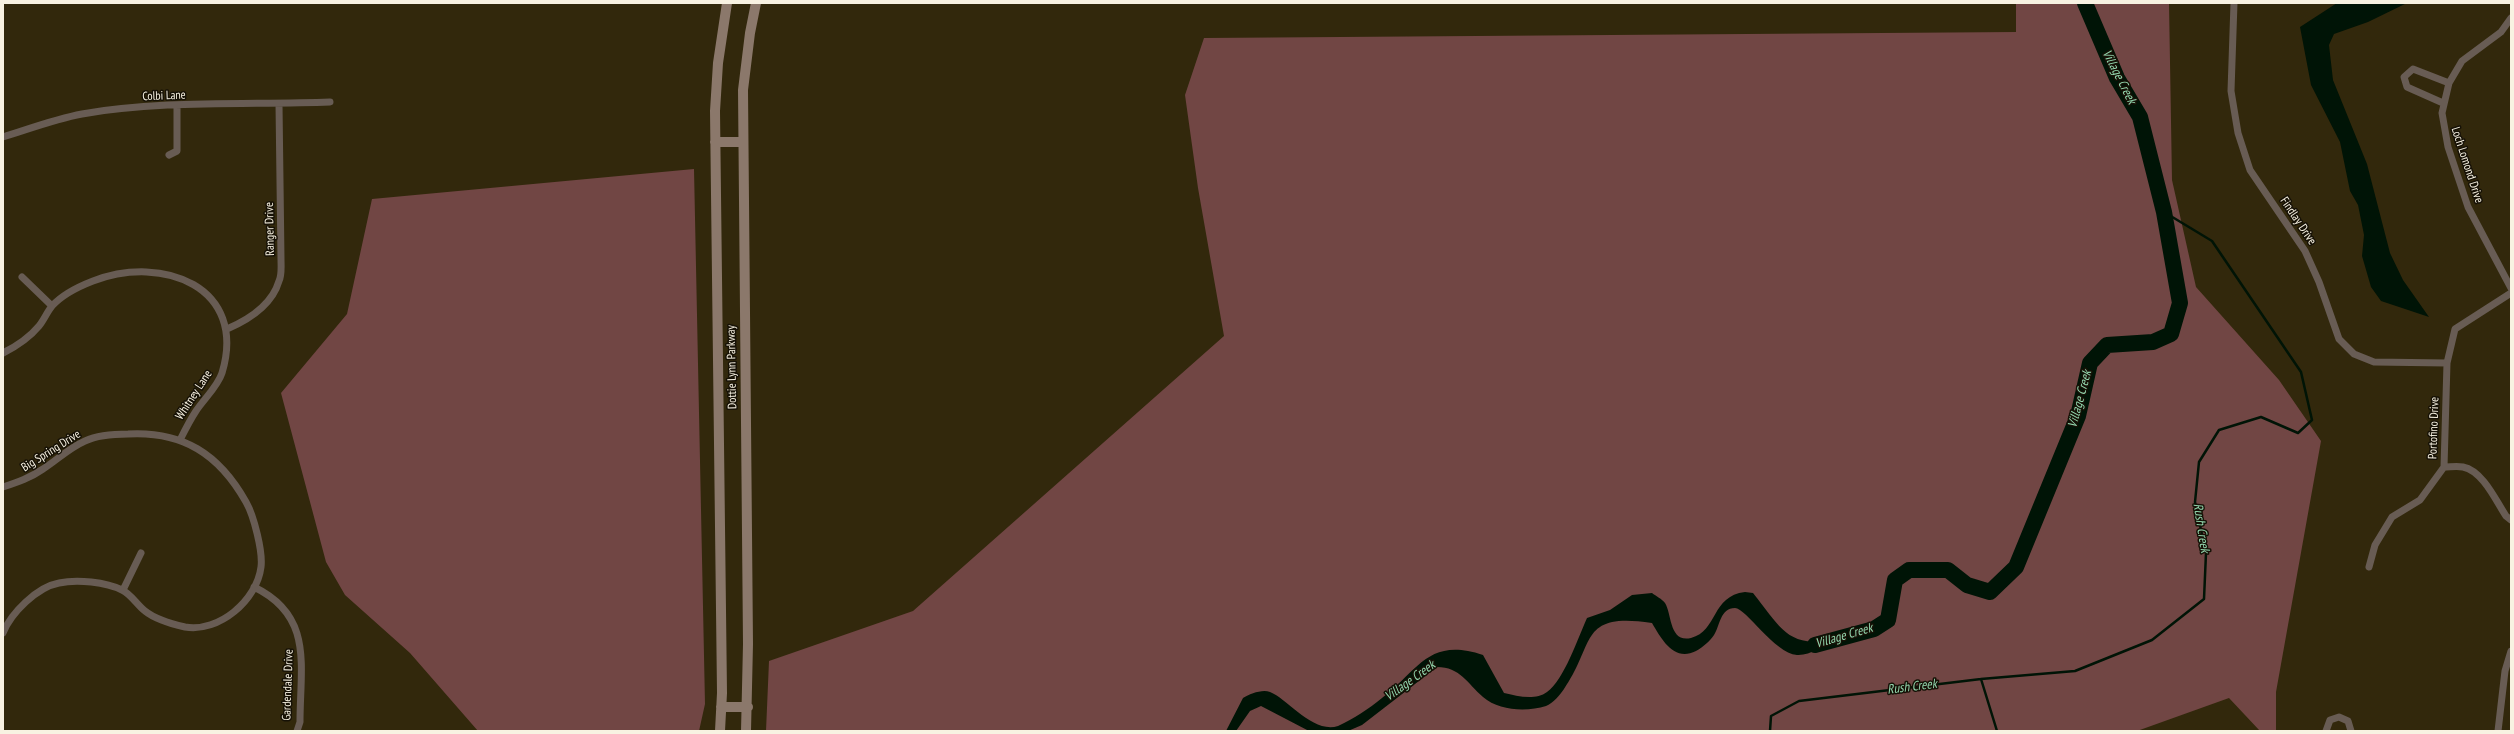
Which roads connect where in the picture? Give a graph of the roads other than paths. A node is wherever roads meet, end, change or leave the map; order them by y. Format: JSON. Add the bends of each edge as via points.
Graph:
{"nodes":[{"id":1,"x":727,"y":3,"type":"edge"},
{"id":2,"x":756,"y":3,"type":"edge"},
{"id":3,"x":2234,"y":3,"type":"edge"},
{"id":4,"x":2511,"y":18,"type":"edge"},
{"id":5,"x":2449,"y":83,"type":"junction"},
{"id":6,"x":330,"y":102,"type":"dead end"},
{"id":7,"x":2443,"y":103,"type":"junction"},
{"id":8,"x":279,"y":104,"type":"junction"},
{"id":9,"x":177,"y":106,"type":"junction"},
{"id":10,"x":3,"y":137,"type":"edge"},
{"id":11,"x":715,"y":142,"type":"junction"},
{"id":12,"x":743,"y":142,"type":"junction"},
{"id":13,"x":169,"y":155,"type":"dead end"},
{"id":14,"x":22,"y":277,"type":"dead end"},
{"id":15,"x":2511,"y":288,"type":"edge"},
{"id":16,"x":2511,"y":293,"type":"edge"},
{"id":17,"x":52,"y":306,"type":"junction"},
{"id":18,"x":227,"y":329,"type":"junction"},
{"id":19,"x":3,"y":353,"type":"edge"},
{"id":20,"x":2447,"y":363,"type":"junction"},
{"id":21,"x":180,"y":440,"type":"junction"},
{"id":22,"x":2444,"y":466,"type":"junction"},
{"id":23,"x":3,"y":487,"type":"edge"},
{"id":24,"x":2511,"y":520,"type":"edge"},
{"id":25,"x":141,"y":553,"type":"dead end"},
{"id":26,"x":2369,"y":566,"type":"dead end"},
{"id":27,"x":254,"y":587,"type":"junction"},
{"id":28,"x":123,"y":590,"type":"junction"},
{"id":29,"x":3,"y":633,"type":"edge"},
{"id":30,"x":2511,"y":651,"type":"edge"},
{"id":31,"x":721,"y":707,"type":"junction"},
{"id":32,"x":748,"y":707,"type":"junction"},
{"id":33,"x":297,"y":731,"type":"edge"},
{"id":34,"x":720,"y":731,"type":"edge"},
{"id":35,"x":746,"y":731,"type":"edge"},
{"id":36,"x":2326,"y":731,"type":"edge"},
{"id":37,"x":2351,"y":731,"type":"edge"},
{"id":38,"x":2498,"y":731,"type":"edge"}],
"edges":[{"from":1,"to":11,"type":"main road","name":"Dottie Lynn Parkway","via":[[718,63]]},
{"from":2,"to":12,"type":"main road","name":"Dottie Lynn Parkway","via":[[746,59]]},
{"from":3,"to":20,"type":"street","name":"Findlay Drive","via":[[2231,91],[2238,132],[2250,170],[2305,251],[2339,339],[2354,354],[2374,362]]},
{"from":4,"to":5,"type":"street","name":"Loch Lomond Drive","via":[[2495,38],[2462,61]]},
{"from":5,"to":7,"type":"street","name":"Loch Lomond Drive"},
{"from":5,"to":7,"type":"street","via":[[2412,68],[2404,77],[2407,87]]},
{"from":6,"to":8,"type":"street","name":"Colbi Lane"},
{"from":7,"to":15,"type":"street","name":"Loch Lomond Drive","via":[[2443,127],[2468,207]]},
{"from":8,"to":9,"type":"street","name":"Colbi Lane"},
{"from":8,"to":18,"type":"street","name":"Ranger Drive","via":[[280,281],[269,301],[254,315]]},
{"from":9,"to":10,"type":"street","name":"Colbi Lane","via":[[126,108],[82,114],[39,124]]},
{"from":9,"to":13,"type":"street","via":[[178,151]]},
{"from":11,"to":12,"type":"main road"},
{"from":11,"to":31,"type":"main road","name":"Dottie Lynn Parkway"},
{"from":12,"to":32,"type":"main road","name":"Dottie Lynn Parkway"},
{"from":14,"to":17,"type":"street"},
{"from":16,"to":20,"type":"street","name":"Portofino Drive","via":[[2455,329]]},
{"from":17,"to":18,"type":"street","name":"Whitney Lane","via":[[93,280],[143,272],[171,274],[192,282],[206,292],[216,304]]},
{"from":17,"to":19,"type":"street","name":"Whitney Lane","via":[[39,327],[24,342]]},
{"from":18,"to":21,"type":"street","name":"Whitney Lane","via":[[227,352],[221,375],[188,422]]},
{"from":20,"to":22,"type":"street","name":"Portofino Drive"},
{"from":21,"to":23,"type":"street","name":"Big Spring Drive","via":[[151,433],[114,434],[86,440],[24,481]]},
{"from":21,"to":27,"type":"street","name":"Big Spring Drive","via":[[205,452],[223,468],[248,506],[257,533],[261,567]]},
{"from":22,"to":24,"type":"street","via":[[2464,468],[2474,473]]},
{"from":22,"to":26,"type":"street","name":"Portofino Drive","via":[[2420,500],[2392,517],[2375,544]]},
{"from":25,"to":28,"type":"street"},
{"from":27,"to":28,"type":"street","name":"Big Spring Drive","via":[[239,608],[220,621],[187,627],[161,620],[145,611]]},
{"from":27,"to":33,"type":"street","name":"Gardendale Drive","via":[[271,596],[285,609],[300,640],[300,722]]},
{"from":28,"to":29,"type":"street","via":[[79,582],[58,583],[41,591],[24,604],[6,624]]},
{"from":30,"to":38,"type":"street","via":[[2505,671]]},
{"from":31,"to":32,"type":"main road"},
{"from":31,"to":34,"type":"main road","name":"Dottie Lynn Parkway"},
{"from":32,"to":35,"type":"main road","name":"Dottie Lynn Parkway"},
{"from":36,"to":37,"type":"street","via":[[2330,720],[2339,717],[2348,721]]}]}
